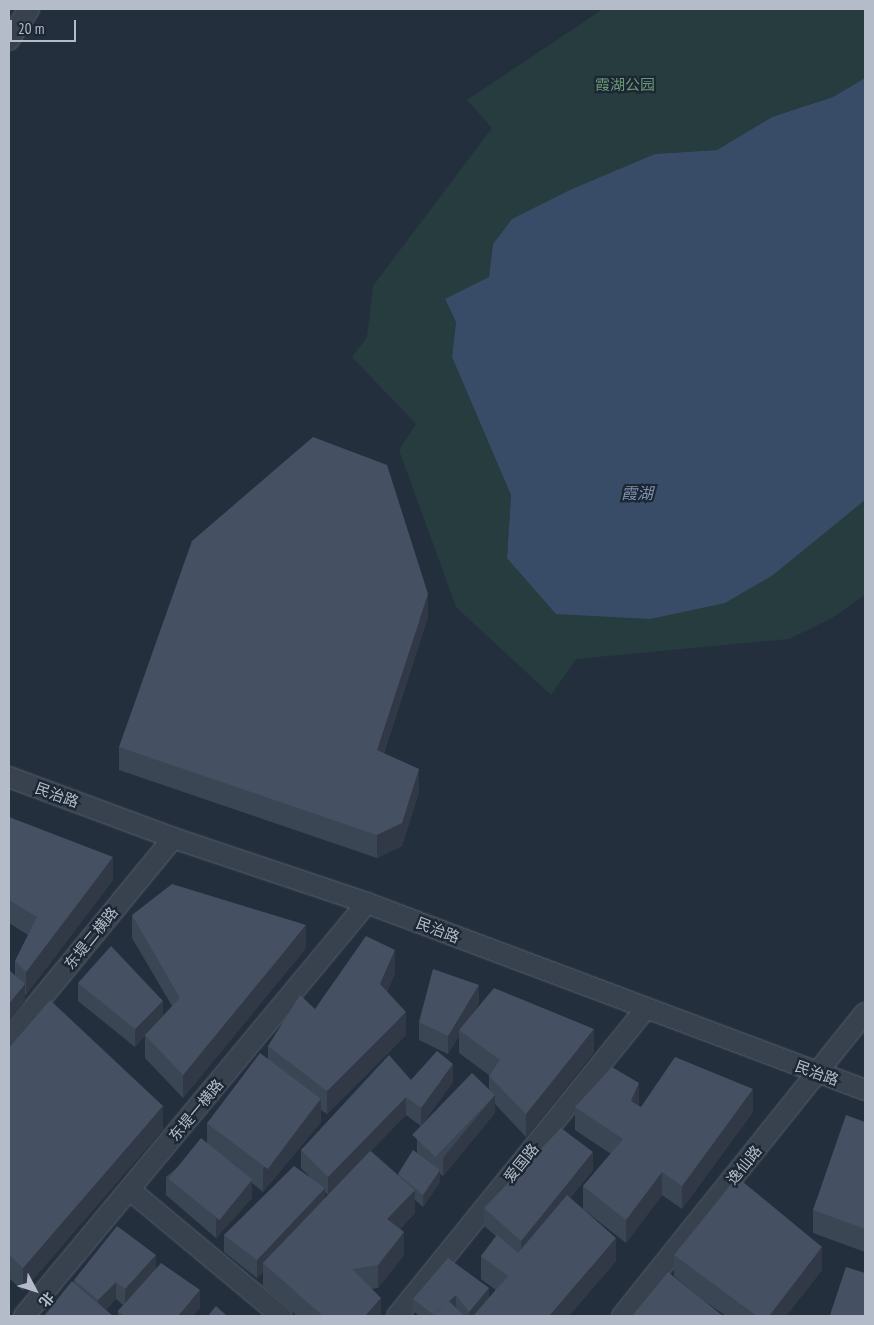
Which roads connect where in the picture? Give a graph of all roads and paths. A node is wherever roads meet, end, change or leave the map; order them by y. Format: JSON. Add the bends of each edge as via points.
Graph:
{"nodes":[{"id":1,"x":29,"y":9,"type":"edge"},
{"id":2,"x":9,"y":40,"type":"edge"},
{"id":3,"x":9,"y":777,"type":"edge"},
{"id":4,"x":173,"y":838,"type":"junction"},
{"id":5,"x":367,"y":903,"type":"junction"},
{"id":6,"x":645,"y":1010,"type":"junction"},
{"id":7,"x":865,"y":1013,"type":"edge"},
{"id":8,"x":9,"y":1038,"type":"edge"},
{"id":9,"x":818,"y":1073,"type":"junction"},
{"id":10,"x":865,"y":1090,"type":"edge"},
{"id":11,"x":130,"y":1190,"type":"junction"},
{"id":12,"x":24,"y":1316,"type":"edge"},
{"id":13,"x":280,"y":1316,"type":"edge"},
{"id":14,"x":397,"y":1316,"type":"edge"},
{"id":15,"x":622,"y":1316,"type":"edge"}],
"edges":[{"from":1,"to":2,"type":"street"},
{"from":3,"to":4,"type":"street","name":"民治路"},
{"from":4,"to":5,"type":"street","name":"民治路"},
{"from":4,"to":8,"type":"street","name":"东堤二横路"},
{"from":5,"to":6,"type":"street","name":"民治路"},
{"from":5,"to":11,"type":"street","name":"东堤一横路"},
{"from":6,"to":9,"type":"street","name":"民治路"},
{"from":6,"to":14,"type":"street","name":"爱国路"},
{"from":7,"to":9,"type":"street","name":"逸仙路"},
{"from":9,"to":10,"type":"street","name":"民治路"},
{"from":9,"to":15,"type":"street","name":"逸仙路"},
{"from":11,"to":12,"type":"street","name":"东堤一横路"},
{"from":11,"to":13,"type":"street"}]}
